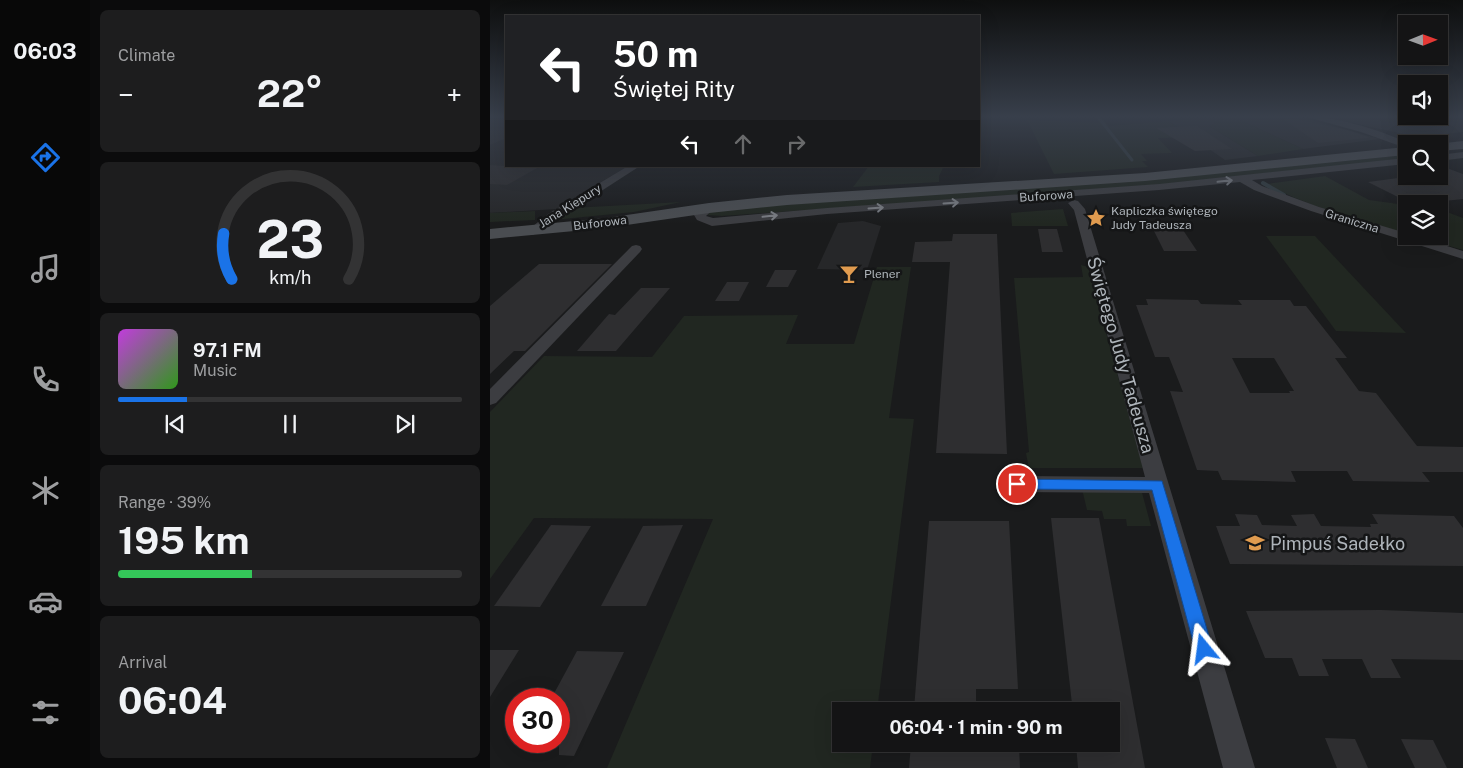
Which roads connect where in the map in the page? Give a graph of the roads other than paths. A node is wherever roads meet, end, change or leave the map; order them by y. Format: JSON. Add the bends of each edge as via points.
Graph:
{"nodes":[{"id":1,"x":1387,"y":153,"type":"edge"},
{"id":2,"x":1463,"y":155,"type":"edge"},
{"id":3,"x":1448,"y":157,"type":"edge"},
{"id":4,"x":1398,"y":162,"type":"edge"},
{"id":5,"x":633,"y":167,"type":"edge"},
{"id":6,"x":1243,"y":179,"type":"junction"},
{"id":7,"x":1258,"y":188,"type":"junction"},
{"id":8,"x":1074,"y":203,"type":"junction"},
{"id":9,"x":709,"y":208,"type":"junction"},
{"id":10,"x":1006,"y":209,"type":"dead end"},
{"id":11,"x":532,"y":231,"type":"junction"},
{"id":12,"x":490,"y":234,"type":"edge"},
{"id":13,"x":636,"y":249,"type":"dead end"},
{"id":14,"x":1463,"y":255,"type":"edge"},
{"id":15,"x":490,"y":399,"type":"edge"},
{"id":16,"x":1017,"y":484,"type":"dead end"},
{"id":17,"x":1157,"y":485,"type":"junction"},
{"id":18,"x":1239,"y":768,"type":"edge"}],
"edges":[{"from":1,"to":9,"type":"main road","name":"Buforowa","via":[[1145,176]]},
{"from":2,"to":3,"type":"street"},
{"from":4,"to":6,"type":"street","name":"Buforowa"},
{"from":5,"to":11,"type":"street","name":"Jana Kiepury"},
{"from":6,"to":7,"type":"street","name":"Graniczna"},
{"from":9,"to":6,"type":"street","name":"Buforowa","one_way":true,"via":[[700,215],[712,222]]},
{"from":7,"to":8,"type":"street"},
{"from":7,"to":14,"type":"street","name":"Graniczna","via":[[1350,221]]},
{"from":8,"to":10,"type":"street"},
{"from":8,"to":17,"type":"street","name":"Świętego Judy Tadeusza","via":[[1079,209]]},
{"from":9,"to":11,"type":"main road","name":"Buforowa"},
{"from":11,"to":12,"type":"main road","name":"Buforowa"},
{"from":13,"to":15,"type":"street"},
{"from":16,"to":17,"type":"street"},
{"from":17,"to":18,"type":"street","name":"Świętego Judy Tadeusza"}]}
